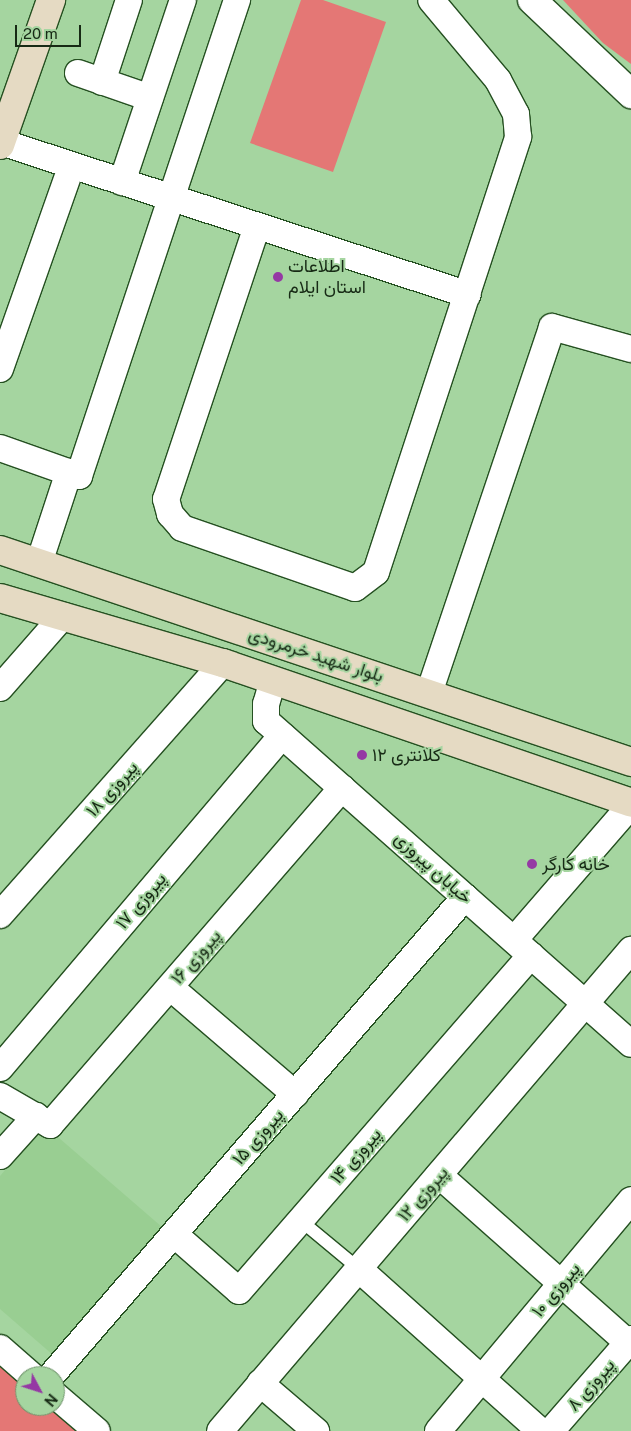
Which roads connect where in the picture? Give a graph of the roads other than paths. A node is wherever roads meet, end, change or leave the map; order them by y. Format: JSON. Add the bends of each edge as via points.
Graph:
{"nodes":[{"id":1,"x":51,"y":0,"type":"edge"},
{"id":2,"x":129,"y":0,"type":"edge"},
{"id":3,"x":183,"y":0,"type":"edge"},
{"id":4,"x":237,"y":0,"type":"edge"},
{"id":5,"x":431,"y":0,"type":"edge"},
{"id":6,"x":532,"y":0,"type":"edge"},
{"id":7,"x":78,"y":73,"type":"dead end"},
{"id":8,"x":102,"y":82,"type":"junction"},
{"id":9,"x":631,"y":94,"type":"edge"},
{"id":10,"x":150,"y":98,"type":"junction"},
{"id":11,"x":0,"y":143,"type":"edge"},
{"id":12,"x":72,"y":165,"type":"junction"},
{"id":13,"x":122,"y":182,"type":"junction"},
{"id":14,"x":171,"y":198,"type":"junction"},
{"id":15,"x":258,"y":226,"type":"junction"},
{"id":16,"x":468,"y":295,"type":"junction"},
{"id":17,"x":631,"y":349,"type":"edge"},
{"id":18,"x":0,"y":369,"type":"edge"},
{"id":19,"x":0,"y":448,"type":"edge"},
{"id":20,"x":69,"y":472,"type":"junction"},
{"id":21,"x":0,"y":550,"type":"edge"},
{"id":22,"x":39,"y":563,"type":"junction"},
{"id":23,"x":0,"y":598,"type":"edge"},
{"id":24,"x":63,"y":616,"type":"junction"},
{"id":25,"x":223,"y":663,"type":"junction"},
{"id":26,"x":273,"y":680,"type":"junction"},
{"id":27,"x":0,"y":688,"type":"edge"},
{"id":28,"x":429,"y":693,"type":"junction"},
{"id":29,"x":282,"y":735,"type":"junction"},
{"id":30,"x":631,"y":762,"type":"edge"},
{"id":31,"x":342,"y":788,"type":"junction"},
{"id":32,"x":631,"y":804,"type":"edge"},
{"id":33,"x":465,"y":897,"type":"junction"},
{"id":34,"x":3,"y":906,"type":"edge"},
{"id":35,"x":522,"y":948,"type":"junction"},
{"id":36,"x":631,"y":950,"type":"edge"},
{"id":37,"x":170,"y":987,"type":"junction"},
{"id":38,"x":586,"y":1004,"type":"junction"},
{"id":39,"x":631,"y":1044,"type":"edge"},
{"id":40,"x":0,"y":1068,"type":"edge"},
{"id":41,"x":295,"y":1094,"type":"junction"},
{"id":42,"x":0,"y":1096,"type":"edge"},
{"id":43,"x":43,"y":1121,"type":"junction"},
{"id":44,"x":0,"y":1156,"type":"edge"},
{"id":45,"x":439,"y":1175,"type":"junction"},
{"id":46,"x":631,"y":1200,"type":"edge"},
{"id":47,"x":300,"y":1220,"type":"junction"},
{"id":48,"x":174,"y":1234,"type":"junction"},
{"id":49,"x":358,"y":1270,"type":"junction"},
{"id":50,"x":562,"y":1284,"type":"junction"},
{"id":51,"x":630,"y":1341,"type":"edge"},
{"id":52,"x":0,"y":1348,"type":"edge"},
{"id":53,"x":21,"y":1366,"type":"edge"},
{"id":54,"x":60,"y":1366,"type":"edge"},
{"id":55,"x":482,"y":1379,"type":"junction"},
{"id":56,"x":260,"y":1383,"type":"junction"},
{"id":57,"x":65,"y":1404,"type":"edge"},
{"id":58,"x":97,"y":1431,"type":"edge"},
{"id":59,"x":220,"y":1431,"type":"edge"},
{"id":60,"x":316,"y":1431,"type":"edge"},
{"id":61,"x":438,"y":1431,"type":"edge"},
{"id":62,"x":540,"y":1431,"type":"edge"},
{"id":63,"x":551,"y":1431,"type":"edge"}],
"edges":[{"from":1,"to":11,"type":"main road"},
{"from":2,"to":8,"type":"street"},
{"from":3,"to":10,"type":"street"},
{"from":4,"to":14,"type":"street"},
{"from":5,"to":16,"type":"street","via":[[481,57],[516,114],[518,138]]},
{"from":6,"to":9,"type":"street"},
{"from":7,"to":8,"type":"street"},
{"from":8,"to":10,"type":"street"},
{"from":10,"to":13,"type":"street"},
{"from":11,"to":12,"type":"street"},
{"from":12,"to":13,"type":"street"},
{"from":12,"to":18,"type":"street"},
{"from":13,"to":14,"type":"street"},
{"from":14,"to":15,"type":"street"},
{"from":14,"to":20,"type":"street","via":[[79,476]]},
{"from":15,"to":16,"type":"street"},
{"from":15,"to":16,"type":"street","via":[[166,499],[170,514],[182,528],[355,588],[376,572]]},
{"from":17,"to":28,"type":"street","via":[[565,327],[552,327]]},
{"from":19,"to":20,"type":"street"},
{"from":20,"to":22,"type":"street"},
{"from":21,"to":22,"type":"main road","name":"بلوار شهید خرمرودی"},
{"from":22,"to":28,"type":"main road","name":"بلوار شهید خرمرودی"},
{"from":23,"to":24,"type":"main road","name":"بلوار شهید خرمرودی"},
{"from":24,"to":25,"type":"main road","name":"بلوار شهید خرمرودی"},
{"from":24,"to":27,"type":"street"},
{"from":25,"to":26,"type":"main road","name":"بلوار شهید خرمرودی"},
{"from":25,"to":34,"type":"street","name":"پیروزی ۱۸"},
{"from":26,"to":29,"type":"street","name":"خیابان پیروزی","via":[[266,704],[266,721]]},
{"from":26,"to":32,"type":"main road","name":"بلوار شهید خرمرودی"},
{"from":28,"to":30,"type":"main road","name":"بلوار شهید خرمرودی"},
{"from":29,"to":31,"type":"street","name":"خیابان پیروزی"},
{"from":29,"to":40,"type":"street","name":"پیروزی ۱۷"},
{"from":31,"to":33,"type":"street","name":"خیابان پیروزی"},
{"from":31,"to":37,"type":"street","name":"پیروزی ۱۶"},
{"from":32,"to":35,"type":"street","name":"پیروزی ۱۴"},
{"from":33,"to":35,"type":"street","name":"خیابان پیروزی"},
{"from":33,"to":41,"type":"street","name":"پیروزی ۱۵"},
{"from":35,"to":38,"type":"street","name":"خیابان پیروزی"},
{"from":35,"to":47,"type":"street","name":"پیروزی ۱۴"},
{"from":36,"to":38,"type":"street","name":"پیروزی ۱۲"},
{"from":37,"to":41,"type":"street"},
{"from":37,"to":43,"type":"street","name":"پیروزی ۱۶"},
{"from":38,"to":39,"type":"street","name":"خیابان پیروزی"},
{"from":38,"to":45,"type":"street","name":"پیروزی ۱۲"},
{"from":41,"to":48,"type":"street","name":"پیروزی ۱۵"},
{"from":42,"to":43,"type":"street"},
{"from":43,"to":44,"type":"street","name":"پیروزی ۱۶"},
{"from":45,"to":49,"type":"street","name":"پیروزی ۱۲"},
{"from":45,"to":50,"type":"street"},
{"from":46,"to":50,"type":"street","name":"پیروزی ۱۰"},
{"from":47,"to":48,"type":"street","name":"پیروزی ۱۴","via":[[239,1291]]},
{"from":47,"to":49,"type":"lane"},
{"from":48,"to":54,"type":"street","name":"پیروزی ۱۵"},
{"from":49,"to":55,"type":"street"},
{"from":49,"to":56,"type":"street","name":"پیروزی ۱۲"},
{"from":50,"to":51,"type":"street"},
{"from":50,"to":55,"type":"street","name":"پیروزی ۱۰"},
{"from":51,"to":63,"type":"street","name":"پیروزی ۸"},
{"from":52,"to":53,"type":"street"},
{"from":55,"to":61,"type":"street","name":"پیروزی ۱۰"},
{"from":55,"to":62,"type":"street"},
{"from":56,"to":59,"type":"street","name":"پیروزی ۱۲"},
{"from":56,"to":60,"type":"street"},
{"from":57,"to":58,"type":"street"}]}
